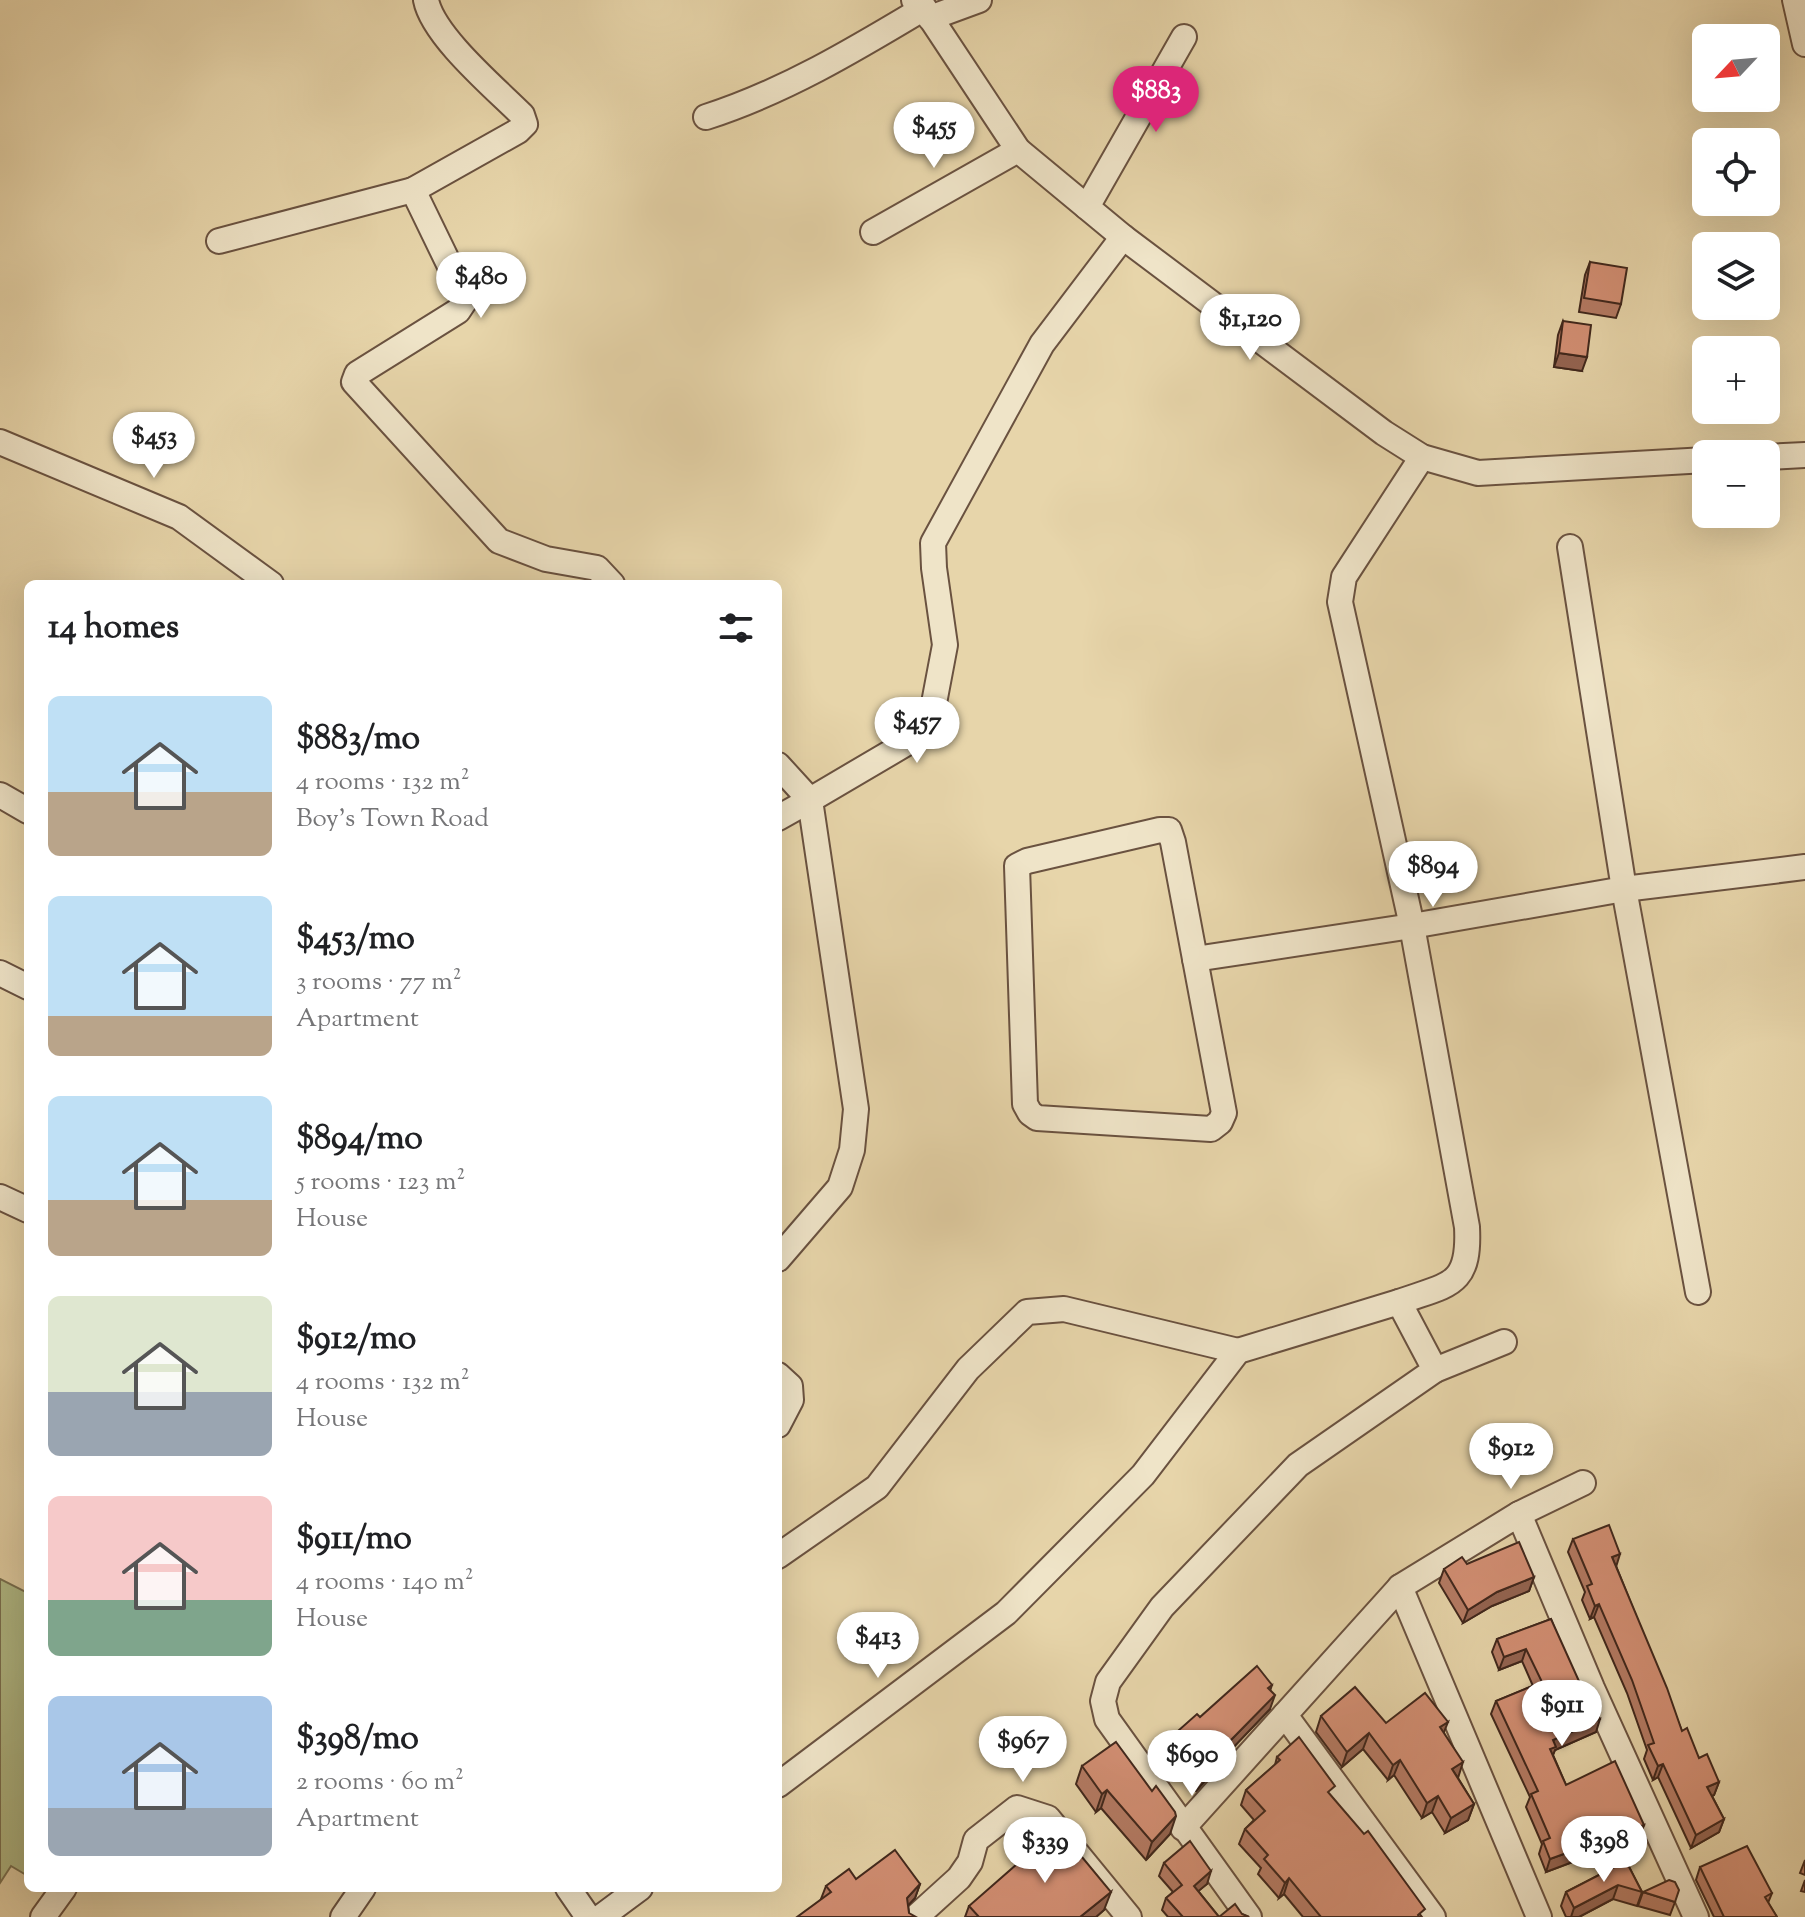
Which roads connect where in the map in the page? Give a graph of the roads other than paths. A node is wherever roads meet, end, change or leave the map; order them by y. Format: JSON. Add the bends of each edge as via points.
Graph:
{"nodes":[{"id":1,"x":426,"y":0,"type":"edge"},
{"id":2,"x":979,"y":0,"type":"edge"},
{"id":3,"x":1795,"y":0,"type":"edge"},
{"id":4,"x":923,"y":9,"type":"edge"},
{"id":5,"x":1184,"y":37,"type":"dead end"},
{"id":6,"x":1805,"y":44,"type":"edge"},
{"id":7,"x":706,"y":117,"type":"dead end"},
{"id":8,"x":1018,"y":150,"type":"junction"},
{"id":9,"x":413,"y":190,"type":"junction"},
{"id":10,"x":1087,"y":207,"type":"junction"},
{"id":11,"x":873,"y":232,"type":"dead end"},
{"id":12,"x":1123,"y":237,"type":"junction"},
{"id":13,"x":219,"y":241,"type":"dead end"},
{"id":14,"x":0,"y":442,"type":"edge"},
{"id":15,"x":1805,"y":455,"type":"edge"},
{"id":16,"x":1780,"y":456,"type":"edge"},
{"id":17,"x":1422,"y":457,"type":"junction"},
{"id":18,"x":1692,"y":461,"type":"edge"},
{"id":19,"x":1570,"y":547,"type":"dead end"},
{"id":20,"x":266,"y":580,"type":"edge"},
{"id":21,"x":608,"y":580,"type":"edge"},
{"id":22,"x":782,"y":769,"type":"edge"},
{"id":23,"x":0,"y":795,"type":"edge"},
{"id":24,"x":810,"y":800,"type":"junction"},
{"id":25,"x":24,"y":809,"type":"edge"},
{"id":26,"x":782,"y":816,"type":"edge"},
{"id":27,"x":1805,"y":867,"type":"edge"},
{"id":28,"x":1624,"y":889,"type":"junction"},
{"id":29,"x":1412,"y":926,"type":"junction"},
{"id":30,"x":1195,"y":959,"type":"junction"},
{"id":31,"x":0,"y":973,"type":"edge"},
{"id":32,"x":24,"y":985,"type":"edge"},
{"id":33,"x":0,"y":1197,"type":"edge"},
{"id":34,"x":24,"y":1208,"type":"edge"},
{"id":35,"x":782,"y":1254,"type":"edge"},
{"id":36,"x":1698,"y":1292,"type":"dead end"},
{"id":37,"x":1399,"y":1302,"type":"junction"},
{"id":38,"x":1504,"y":1342,"type":"dead end"},
{"id":39,"x":1238,"y":1351,"type":"junction"},
{"id":40,"x":1435,"y":1370,"type":"junction"},
{"id":41,"x":782,"y":1379,"type":"edge"},
{"id":42,"x":782,"y":1417,"type":"edge"},
{"id":43,"x":1583,"y":1483,"type":"dead end"},
{"id":44,"x":1519,"y":1514,"type":"junction"},
{"id":45,"x":782,"y":1553,"type":"edge"},
{"id":46,"x":1400,"y":1587,"type":"junction"},
{"id":47,"x":1285,"y":1715,"type":"junction"},
{"id":48,"x":782,"y":1782,"type":"edge"},
{"id":49,"x":1183,"y":1828,"type":"junction"},
{"id":50,"x":61,"y":1892,"type":"edge"},
{"id":51,"x":360,"y":1892,"type":"edge"},
{"id":52,"x":571,"y":1892,"type":"edge"},
{"id":53,"x":635,"y":1892,"type":"edge"},
{"id":54,"x":43,"y":1917,"type":"edge"},
{"id":55,"x":343,"y":1917,"type":"edge"},
{"id":56,"x":588,"y":1917,"type":"edge"},
{"id":57,"x":601,"y":1917,"type":"edge"},
{"id":58,"x":916,"y":1917,"type":"edge"},
{"id":59,"x":1129,"y":1917,"type":"edge"},
{"id":60,"x":1249,"y":1917,"type":"edge"},
{"id":61,"x":1433,"y":1917,"type":"edge"},
{"id":62,"x":1539,"y":1917,"type":"edge"},
{"id":63,"x":1696,"y":1917,"type":"edge"}],
"edges":[{"from":1,"to":9,"type":"street","via":[[429,15],[525,124]]},
{"from":2,"to":4,"type":"street"},
{"from":3,"to":6,"type":"street"},
{"from":4,"to":7,"type":"street","via":[[796,80]]},
{"from":4,"to":8,"type":"street"},
{"from":5,"to":10,"type":"street"},
{"from":8,"to":10,"type":"street"},
{"from":8,"to":11,"type":"street"},
{"from":9,"to":13,"type":"street"},
{"from":9,"to":21,"type":"street","via":[[464,302],[458,311],[357,374],[354,382],[499,541],[546,559],[597,568]]},
{"from":10,"to":12,"type":"street"},
{"from":12,"to":17,"type":"street"},
{"from":12,"to":24,"type":"street","via":[[1042,344],[933,543],[945,645],[931,719],[917,737]]},
{"from":14,"to":20,"type":"street","via":[[179,517]]},
{"from":15,"to":16,"type":"street"},
{"from":17,"to":18,"type":"street","via":[[1478,473]]},
{"from":17,"to":29,"type":"street","via":[[1344,577],[1340,592]]},
{"from":19,"to":28,"type":"street"},
{"from":22,"to":24,"type":"street"},
{"from":23,"to":25,"type":"street"},
{"from":24,"to":26,"type":"street"},
{"from":24,"to":35,"type":"street","via":[[856,1109],[852,1150],[840,1187]]},
{"from":27,"to":28,"type":"street"},
{"from":28,"to":29,"type":"street"},
{"from":28,"to":36,"type":"street"},
{"from":29,"to":30,"type":"street"},
{"from":29,"to":37,"type":"street","via":[[1469,1255],[1462,1273],[1445,1285]]},
{"from":30,"to":30,"type":"street","via":[[1224,1113],[1220,1122],[1211,1129],[1037,1118],[1030,1113],[1025,1104],[1017,866],[1169,830]]},
{"from":31,"to":32,"type":"street"},
{"from":33,"to":34,"type":"street"},
{"from":37,"to":39,"type":"street"},
{"from":37,"to":40,"type":"street"},
{"from":38,"to":40,"type":"street"},
{"from":39,"to":45,"type":"street","via":[[1064,1309],[1027,1312],[968,1369],[877,1487]]},
{"from":39,"to":48,"type":"street","via":[[1143,1475],[1006,1613]]},
{"from":40,"to":49,"type":"street","via":[[1298,1465],[1162,1607],[1108,1682],[1103,1701],[1107,1719]]},
{"from":41,"to":42,"type":"street","via":[[790,1386],[791,1400]]},
{"from":43,"to":44,"type":"street"},
{"from":44,"to":46,"type":"street"},
{"from":44,"to":63,"type":"street"},
{"from":46,"to":47,"type":"street"},
{"from":46,"to":62,"type":"street"},
{"from":47,"to":49,"type":"street"},
{"from":47,"to":61,"type":"street"},
{"from":49,"to":60,"type":"street"},
{"from":50,"to":54,"type":"street"},
{"from":51,"to":55,"type":"street"},
{"from":52,"to":56,"type":"street"},
{"from":53,"to":57,"type":"street"},
{"from":58,"to":59,"type":"street","via":[[959,1878],[976,1840],[1017,1808],[1048,1818]]}]}
